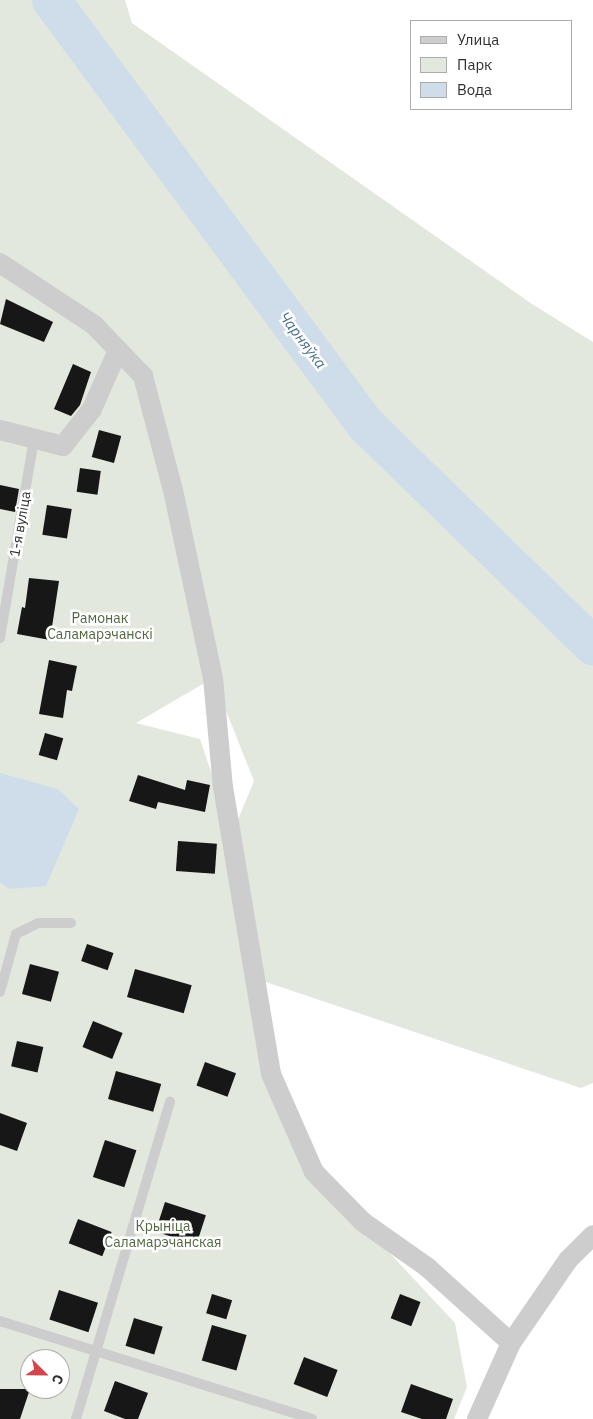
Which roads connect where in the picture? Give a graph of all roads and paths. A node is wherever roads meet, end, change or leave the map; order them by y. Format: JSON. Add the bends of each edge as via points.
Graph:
{"nodes":[{"id":1,"x":0,"y":263,"type":"edge"},
{"id":2,"x":118,"y":350,"type":"junction"},
{"id":3,"x":0,"y":430,"type":"edge"},
{"id":4,"x":34,"y":440,"type":"junction"},
{"id":5,"x":0,"y":638,"type":"edge"},
{"id":6,"x":71,"y":923,"type":"dead end"},
{"id":7,"x":0,"y":992,"type":"edge"},
{"id":8,"x":170,"y":1102,"type":"dead end"},
{"id":9,"x":593,"y":1235,"type":"edge"},
{"id":10,"x":0,"y":1321,"type":"edge"},
{"id":11,"x":511,"y":1343,"type":"junction"},
{"id":12,"x":94,"y":1349,"type":"junction"},
{"id":13,"x":282,"y":1408,"type":"junction"},
{"id":14,"x":76,"y":1419,"type":"edge"},
{"id":15,"x":279,"y":1419,"type":"edge"},
{"id":16,"x":312,"y":1419,"type":"edge"},
{"id":17,"x":477,"y":1419,"type":"edge"}],
"edges":[{"from":1,"to":2,"type":"street","via":[[94,325]]},
{"from":2,"to":4,"type":"street","via":[[92,409],[63,446]]},
{"from":2,"to":11,"type":"street","via":[[143,376],[173,490],[208,653],[223,787],[272,1074],[314,1172],[363,1222],[427,1267]]},
{"from":3,"to":4,"type":"street"},
{"from":4,"to":5,"type":"lane","name":"1-я вуліца"},
{"from":6,"to":7,"type":"lane","via":[[39,923],[16,934]]},
{"from":8,"to":12,"type":"lane"},
{"from":9,"to":11,"type":"street","via":[[568,1260]]},
{"from":10,"to":12,"type":"lane"},
{"from":11,"to":17,"type":"street"},
{"from":12,"to":13,"type":"lane"},
{"from":12,"to":14,"type":"lane"},
{"from":13,"to":15,"type":"lane"},
{"from":13,"to":16,"type":"lane"}]}
